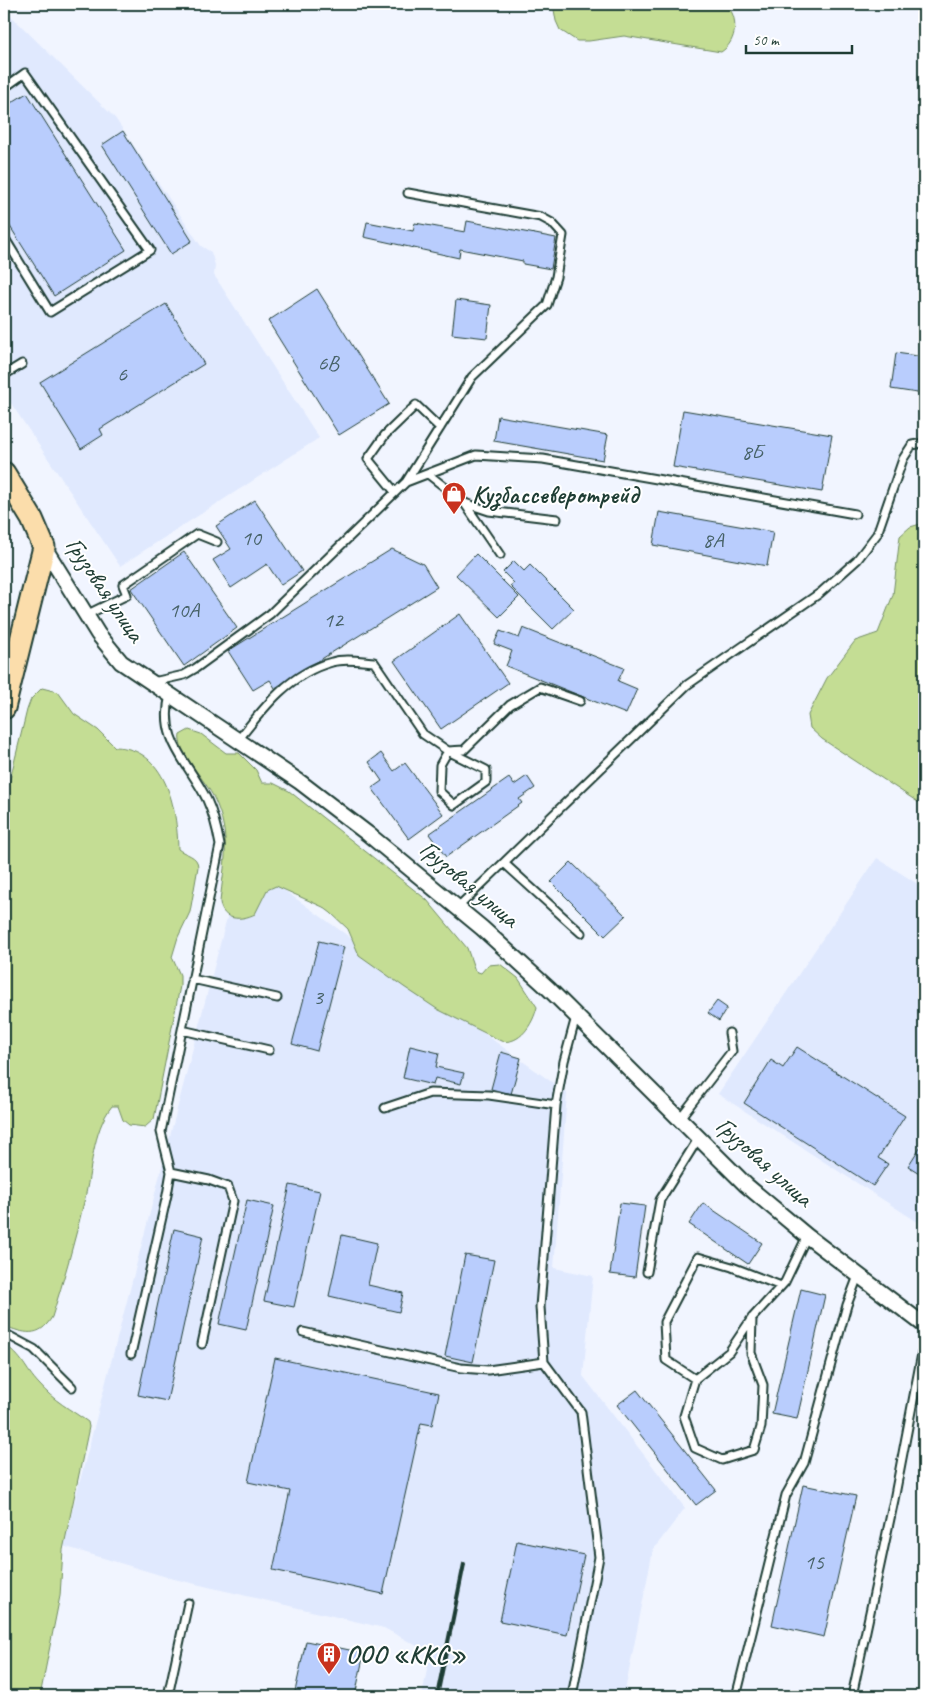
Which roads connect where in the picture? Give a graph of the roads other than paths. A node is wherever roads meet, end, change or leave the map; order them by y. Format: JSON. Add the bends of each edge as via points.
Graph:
{"nodes":[{"id":1,"x":4,"y":88,"type":"edge"},
{"id":2,"x":408,"y":193,"type":"dead end"},
{"id":3,"x":4,"y":237,"type":"edge"},
{"id":4,"x":22,"y":364,"type":"dead end"},
{"id":5,"x":4,"y":375,"type":"edge"},
{"id":6,"x":440,"y":428,"type":"junction"},
{"id":7,"x":924,"y":443,"type":"edge"},
{"id":8,"x":4,"y":473,"type":"edge"},
{"id":9,"x":428,"y":474,"type":"junction"},
{"id":10,"x":406,"y":482,"type":"junction"},
{"id":11,"x":395,"y":492,"type":"junction"},
{"id":12,"x":465,"y":503,"type":"junction"},
{"id":13,"x":854,"y":514,"type":"dead end"},
{"id":14,"x":557,"y":519,"type":"dead end"},
{"id":15,"x":217,"y":542,"type":"dead end"},
{"id":16,"x":44,"y":547,"type":"junction"},
{"id":17,"x":500,"y":555,"type":"dead end"},
{"id":18,"x":86,"y":615,"type":"junction"},
{"id":19,"x":150,"y":683,"type":"junction"},
{"id":20,"x":170,"y":695,"type":"junction"},
{"id":21,"x":580,"y":701,"type":"dead end"},
{"id":22,"x":4,"y":708,"type":"edge"},
{"id":23,"x":239,"y":739,"type":"junction"},
{"id":24,"x":448,"y":751,"type":"junction"},
{"id":25,"x":504,"y":863,"type":"junction"},
{"id":26,"x":458,"y":908,"type":"junction"},
{"id":27,"x":581,"y":934,"type":"dead end"},
{"id":28,"x":192,"y":979,"type":"junction"},
{"id":29,"x":277,"y":998,"type":"dead end"},
{"id":30,"x":576,"y":1017,"type":"junction"},
{"id":31,"x":182,"y":1030,"type":"junction"},
{"id":32,"x":729,"y":1033,"type":"dead end"},
{"id":33,"x":269,"y":1050,"type":"dead end"},
{"id":34,"x":556,"y":1105,"type":"junction"},
{"id":35,"x":384,"y":1108,"type":"dead end"},
{"id":36,"x":680,"y":1118,"type":"junction"},
{"id":37,"x":698,"y":1139,"type":"junction"},
{"id":38,"x":171,"y":1172,"type":"junction"},
{"id":39,"x":807,"y":1236,"type":"junction"},
{"id":40,"x":647,"y":1272,"type":"dead end"},
{"id":41,"x":858,"y":1276,"type":"junction"},
{"id":42,"x":781,"y":1286,"type":"junction"},
{"id":43,"x":752,"y":1318,"type":"junction"},
{"id":44,"x":924,"y":1325,"type":"edge"},
{"id":45,"x":303,"y":1332,"type":"dead end"},
{"id":46,"x":4,"y":1333,"type":"edge"},
{"id":47,"x":924,"y":1343,"type":"edge"},
{"id":48,"x":202,"y":1344,"type":"dead end"},
{"id":49,"x":131,"y":1354,"type":"dead end"},
{"id":50,"x":544,"y":1362,"type":"junction"},
{"id":51,"x":695,"y":1379,"type":"junction"},
{"id":52,"x":72,"y":1387,"type":"dead end"},
{"id":53,"x":188,"y":1603,"type":"dead end"},
{"id":54,"x":737,"y":1693,"type":"dead end"},
{"id":55,"x":168,"y":1696,"type":"edge"},
{"id":56,"x":572,"y":1696,"type":"edge"},
{"id":57,"x":852,"y":1696,"type":"edge"}],
"edges":[{"from":1,"to":3,"type":"lane","via":[[25,73],[150,250],[50,312]]},
{"from":2,"to":6,"type":"lane","via":[[541,217],[563,235],[556,278],[547,305],[472,377]]},
{"from":4,"to":5,"type":"lane"},
{"from":6,"to":10,"type":"lane"},
{"from":6,"to":11,"type":"lane","via":[[416,405],[385,435],[368,459]]},
{"from":7,"to":25,"type":"lane","via":[[912,445],[903,459],[877,534],[858,560],[820,593],[687,685]]},
{"from":8,"to":16,"type":"main road","name":"Грузовая улица","via":[[32,518]]},
{"from":9,"to":10,"type":"lane"},
{"from":9,"to":12,"type":"lane"},
{"from":9,"to":13,"type":"lane","via":[[476,455],[543,459]]},
{"from":10,"to":11,"type":"lane"},
{"from":11,"to":19,"type":"lane","via":[[270,614],[184,675]]},
{"from":12,"to":14,"type":"lane","via":[[489,511]]},
{"from":12,"to":17,"type":"lane"},
{"from":15,"to":18,"type":"lane","via":[[197,534],[123,585],[127,595]]},
{"from":16,"to":18,"type":"street","name":"Грузовая улица"},
{"from":16,"to":22,"type":"main road"},
{"from":18,"to":19,"type":"street","name":"Грузовая улица","via":[[113,654]]},
{"from":19,"to":20,"type":"street","name":"Грузовая улица"},
{"from":20,"to":23,"type":"street","name":"Грузовая улица"},
{"from":20,"to":28,"type":"lane","via":[[166,724],[207,799],[220,844]]},
{"from":21,"to":24,"type":"lane","via":[[540,687],[510,704],[464,750]]},
{"from":23,"to":24,"type":"lane","via":[[267,702],[297,678],[333,661],[374,662],[423,734]]},
{"from":23,"to":26,"type":"street","name":"Грузовая улица","via":[[361,829]]},
{"from":24,"to":24,"type":"lane","via":[[486,770],[486,782],[454,805],[439,791],[440,765]]},
{"from":25,"to":26,"type":"lane"},
{"from":25,"to":27,"type":"lane"},
{"from":26,"to":30,"type":"street","name":"Грузовая улица","via":[[510,952]]},
{"from":28,"to":29,"type":"lane"},
{"from":28,"to":31,"type":"lane"},
{"from":30,"to":34,"type":"lane"},
{"from":30,"to":36,"type":"street","name":"Грузовая улица"},
{"from":31,"to":33,"type":"lane"},
{"from":31,"to":38,"type":"lane","via":[[162,1132]]},
{"from":32,"to":36,"type":"lane","via":[[732,1051]]},
{"from":34,"to":35,"type":"lane","via":[[489,1095],[430,1093]]},
{"from":34,"to":50,"type":"lane","via":[[540,1307]]},
{"from":36,"to":37,"type":"street","name":"Грузовая улица"},
{"from":37,"to":39,"type":"street","name":"Грузовая улица"},
{"from":37,"to":40,"type":"lane","via":[[660,1200]]},
{"from":38,"to":48,"type":"lane","via":[[228,1187],[233,1202]]},
{"from":38,"to":49,"type":"lane"},
{"from":39,"to":41,"type":"street","name":"Грузовая улица"},
{"from":39,"to":42,"type":"lane"},
{"from":41,"to":44,"type":"street","name":"Грузовая улица"},
{"from":41,"to":54,"type":"lane","via":[[847,1305],[804,1463],[786,1495]]},
{"from":42,"to":43,"type":"lane"},
{"from":42,"to":51,"type":"lane","via":[[732,1266],[698,1257],[664,1322],[666,1360]]},
{"from":43,"to":51,"type":"lane","via":[[729,1352]]},
{"from":43,"to":51,"type":"lane","via":[[751,1353],[763,1385],[762,1427],[754,1450],[722,1460],[695,1448],[684,1416]]},
{"from":45,"to":50,"type":"lane","via":[[460,1368],[488,1370]]},
{"from":46,"to":52,"type":"lane","via":[[34,1349]]},
{"from":47,"to":57,"type":"lane"},
{"from":50,"to":56,"type":"lane","via":[[581,1412],[599,1557]]},
{"from":53,"to":55,"type":"lane"}]}
